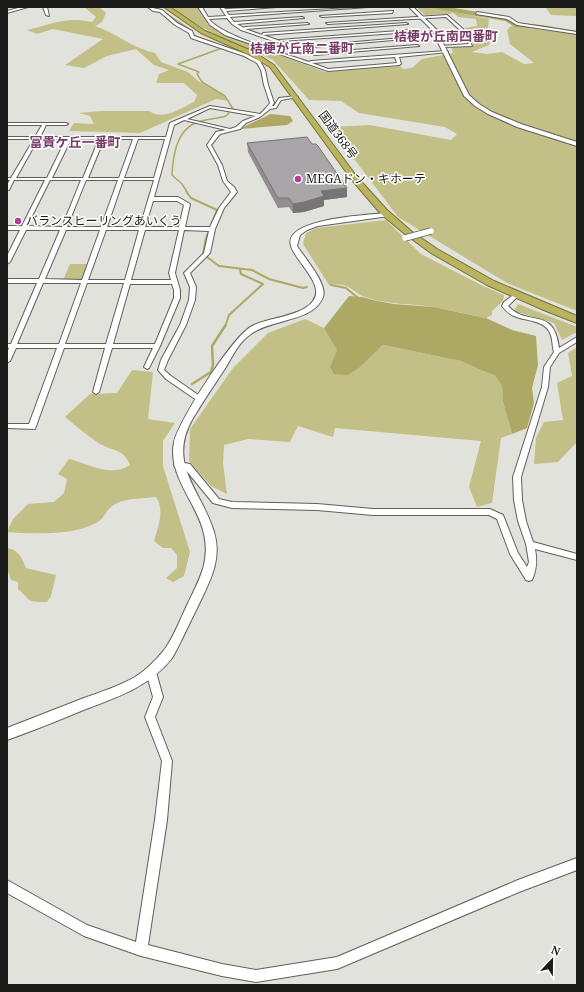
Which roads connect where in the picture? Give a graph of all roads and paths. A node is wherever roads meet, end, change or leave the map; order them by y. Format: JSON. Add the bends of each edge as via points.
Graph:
{"nodes":[{"id":1,"x":26,"y":7,"type":"edge"},
{"id":2,"x":45,"y":7,"type":"edge"},
{"id":3,"x":150,"y":7,"type":"edge"},
{"id":4,"x":167,"y":7,"type":"edge"},
{"id":5,"x":200,"y":7,"type":"edge"},
{"id":6,"x":274,"y":7,"type":"edge"},
{"id":7,"x":294,"y":7,"type":"edge"},
{"id":8,"x":366,"y":7,"type":"edge"},
{"id":9,"x":388,"y":7,"type":"edge"},
{"id":10,"x":411,"y":7,"type":"edge"},
{"id":11,"x":222,"y":9,"type":"edge"},
{"id":12,"x":316,"y":9,"type":"edge"},
{"id":13,"x":7,"y":12,"type":"edge"},
{"id":14,"x":297,"y":12,"type":"junction"},
{"id":15,"x":392,"y":12,"type":"junction"},
{"id":16,"x":477,"y":14,"type":"dead end"},
{"id":17,"x":48,"y":15,"type":"dead end"},
{"id":18,"x":227,"y":16,"type":"junction"},
{"id":19,"x":322,"y":16,"type":"junction"},
{"id":20,"x":421,"y":16,"type":"junction"},
{"id":21,"x":206,"y":18,"type":"junction"},
{"id":22,"x":302,"y":18,"type":"junction"},
{"id":23,"x":399,"y":18,"type":"junction"},
{"id":24,"x":233,"y":23,"type":"junction"},
{"id":25,"x":328,"y":23,"type":"junction"},
{"id":26,"x":307,"y":24,"type":"junction"},
{"id":27,"x":406,"y":24,"type":"junction"},
{"id":28,"x":242,"y":29,"type":"junction"},
{"id":29,"x":333,"y":30,"type":"junction"},
{"id":30,"x":312,"y":31,"type":"junction"},
{"id":31,"x":291,"y":32,"type":"junction"},
{"id":32,"x":463,"y":32,"type":"junction"},
{"id":33,"x":577,"y":33,"type":"edge"},
{"id":34,"x":437,"y":34,"type":"junction"},
{"id":35,"x":258,"y":35,"type":"junction"},
{"id":36,"x":413,"y":35,"type":"junction"},
{"id":37,"x":338,"y":36,"type":"junction"},
{"id":38,"x":296,"y":39,"type":"junction"},
{"id":39,"x":241,"y":40,"type":"junction"},
{"id":40,"x":276,"y":41,"type":"junction"},
{"id":41,"x":344,"y":44,"type":"junction"},
{"id":42,"x":417,"y":46,"type":"junction"},
{"id":43,"x":443,"y":46,"type":"junction"},
{"id":44,"x":295,"y":47,"type":"junction"},
{"id":45,"x":350,"y":51,"type":"junction"},
{"id":46,"x":446,"y":52,"type":"junction"},
{"id":47,"x":421,"y":54,"type":"junction"},
{"id":48,"x":396,"y":56,"type":"junction"},
{"id":49,"x":357,"y":59,"type":"junction"},
{"id":50,"x":307,"y":62,"type":"junction"},
{"id":51,"x":296,"y":97,"type":"junction"},
{"id":52,"x":269,"y":108,"type":"junction"},
{"id":53,"x":261,"y":116,"type":"junction"},
{"id":54,"x":183,"y":119,"type":"junction"},
{"id":55,"x":7,"y":124,"type":"edge"},
{"id":56,"x":45,"y":124,"type":"junction"},
{"id":57,"x":66,"y":124,"type":"dead end"},
{"id":58,"x":231,"y":130,"type":"junction"},
{"id":59,"x":7,"y":138,"type":"edge"},
{"id":60,"x":37,"y":138,"type":"junction"},
{"id":61,"x":69,"y":138,"type":"junction"},
{"id":62,"x":102,"y":138,"type":"junction"},
{"id":63,"x":136,"y":138,"type":"junction"},
{"id":64,"x":168,"y":138,"type":"junction"},
{"id":65,"x":577,"y":144,"type":"edge"},
{"id":66,"x":10,"y":179,"type":"edge"},
{"id":67,"x":48,"y":179,"type":"junction"},
{"id":68,"x":85,"y":179,"type":"junction"},
{"id":69,"x":121,"y":179,"type":"junction"},
{"id":70,"x":157,"y":179,"type":"junction"},
{"id":71,"x":7,"y":189,"type":"edge"},
{"id":72,"x":151,"y":199,"type":"junction"},
{"id":73,"x":387,"y":215,"type":"junction"},
{"id":74,"x":7,"y":228,"type":"edge"},
{"id":75,"x":24,"y":228,"type":"junction"},
{"id":76,"x":64,"y":228,"type":"junction"},
{"id":77,"x":104,"y":228,"type":"junction"},
{"id":78,"x":142,"y":228,"type":"junction"},
{"id":79,"x":182,"y":228,"type":"junction"},
{"id":80,"x":209,"y":229,"type":"junction"},
{"id":81,"x":431,"y":231,"type":"dead end"},
{"id":82,"x":405,"y":238,"type":"dead end"},
{"id":83,"x":7,"y":262,"type":"edge"},
{"id":84,"x":7,"y":281,"type":"edge"},
{"id":85,"x":41,"y":281,"type":"junction"},
{"id":86,"x":128,"y":281,"type":"junction"},
{"id":87,"x":85,"y":282,"type":"junction"},
{"id":88,"x":174,"y":282,"type":"junction"},
{"id":89,"x":516,"y":295,"type":"junction"},
{"id":90,"x":577,"y":320,"type":"edge"},
{"id":91,"x":577,"y":339,"type":"edge"},
{"id":92,"x":10,"y":346,"type":"edge"},
{"id":93,"x":61,"y":346,"type":"junction"},
{"id":94,"x":109,"y":346,"type":"junction"},
{"id":95,"x":157,"y":346,"type":"junction"},
{"id":96,"x":557,"y":352,"type":"junction"},
{"id":97,"x":7,"y":360,"type":"edge"},
{"id":98,"x":146,"y":367,"type":"dead end"},
{"id":99,"x":96,"y":392,"type":"dead end"},
{"id":100,"x":200,"y":400,"type":"junction"},
{"id":101,"x":7,"y":426,"type":"edge"},
{"id":102,"x":178,"y":465,"type":"junction"},
{"id":103,"x":530,"y":544,"type":"junction"},
{"id":104,"x":577,"y":557,"type":"edge"},
{"id":105,"x":151,"y":672,"type":"junction"},
{"id":106,"x":7,"y":734,"type":"edge"},
{"id":107,"x":577,"y":864,"type":"edge"},
{"id":108,"x":7,"y":886,"type":"edge"},
{"id":109,"x":141,"y":950,"type":"junction"}],
"edges":[{"from":1,"to":13,"type":"street"},
{"from":2,"to":17,"type":"street"},
{"from":3,"to":52,"type":"street","via":[[161,11],[176,24],[191,32],[192,37],[245,55],[260,64],[272,103]]},
{"from":4,"to":51,"type":"highway","name":"国道368号","via":[[203,33],[268,62]]},
{"from":5,"to":21,"type":"street"},
{"from":6,"to":11,"type":"street"},
{"from":7,"to":14,"type":"street"},
{"from":8,"to":12,"type":"street"},
{"from":9,"to":15,"type":"street"},
{"from":10,"to":20,"type":"street"},
{"from":11,"to":18,"type":"street"},
{"from":12,"to":14,"type":"street"},
{"from":12,"to":19,"type":"street"},
{"from":14,"to":18,"type":"street"},
{"from":14,"to":22,"type":"street"},
{"from":15,"to":19,"type":"street"},
{"from":15,"to":23,"type":"street"},
{"from":16,"to":33,"type":"street","via":[[508,18],[517,24]]},
{"from":18,"to":21,"type":"street"},
{"from":18,"to":24,"type":"street"},
{"from":19,"to":25,"type":"street"},
{"from":20,"to":23,"type":"street"},
{"from":20,"to":32,"type":"street","via":[[447,16]]},
{"from":20,"to":34,"type":"street"},
{"from":21,"to":39,"type":"street","via":[[221,31]]},
{"from":22,"to":24,"type":"street"},
{"from":22,"to":26,"type":"street"},
{"from":23,"to":25,"type":"street"},
{"from":23,"to":27,"type":"street"},
{"from":24,"to":28,"type":"street"},
{"from":25,"to":29,"type":"street"},
{"from":26,"to":28,"type":"street"},
{"from":26,"to":30,"type":"street"},
{"from":27,"to":29,"type":"street"},
{"from":27,"to":36,"type":"street"},
{"from":28,"to":35,"type":"street"},
{"from":29,"to":30,"type":"street"},
{"from":29,"to":37,"type":"street"},
{"from":30,"to":31,"type":"street"},
{"from":31,"to":35,"type":"street"},
{"from":31,"to":38,"type":"street"},
{"from":32,"to":34,"type":"street"},
{"from":32,"to":43,"type":"street","via":[[471,45]]},
{"from":34,"to":36,"type":"street"},
{"from":34,"to":43,"type":"street"},
{"from":35,"to":39,"type":"street"},
{"from":35,"to":40,"type":"street"},
{"from":36,"to":37,"type":"street"},
{"from":36,"to":41,"type":"street"},
{"from":36,"to":42,"type":"street"},
{"from":37,"to":38,"type":"street"},
{"from":37,"to":41,"type":"street"},
{"from":38,"to":40,"type":"street"},
{"from":39,"to":50,"type":"street"},
{"from":40,"to":44,"type":"street"},
{"from":41,"to":44,"type":"street"},
{"from":41,"to":45,"type":"street"},
{"from":42,"to":45,"type":"street"},
{"from":42,"to":47,"type":"street"},
{"from":43,"to":46,"type":"street"},
{"from":44,"to":45,"type":"street","via":[[315,54]]},
{"from":45,"to":49,"type":"street"},
{"from":46,"to":47,"type":"street"},
{"from":46,"to":65,"type":"street","via":[[467,96],[476,104],[489,113]]},
{"from":47,"to":48,"type":"street"},
{"from":48,"to":49,"type":"street"},
{"from":48,"to":50,"type":"street","via":[[399,64],[328,70]]},
{"from":49,"to":50,"type":"street"},
{"from":51,"to":52,"type":"street","via":[[280,99],[275,107]]},
{"from":51,"to":73,"type":"highway","name":"国道368号","via":[[364,192]]},
{"from":52,"to":53,"type":"street"},
{"from":53,"to":54,"type":"street","via":[[210,107]]},
{"from":53,"to":58,"type":"street"},
{"from":54,"to":58,"type":"street"},
{"from":54,"to":64,"type":"street","via":[[172,124]]},
{"from":55,"to":56,"type":"street"},
{"from":56,"to":57,"type":"street"},
{"from":56,"to":60,"type":"street"},
{"from":58,"to":80,"type":"street","via":[[218,133],[209,145],[220,164],[225,181],[234,191]]},
{"from":59,"to":60,"type":"street"},
{"from":60,"to":61,"type":"street"},
{"from":60,"to":66,"type":"street"},
{"from":61,"to":62,"type":"street"},
{"from":61,"to":67,"type":"street"},
{"from":62,"to":63,"type":"street"},
{"from":62,"to":68,"type":"street"},
{"from":63,"to":64,"type":"street"},
{"from":63,"to":69,"type":"street"},
{"from":64,"to":70,"type":"street"},
{"from":66,"to":67,"type":"street"},
{"from":66,"to":71,"type":"street"},
{"from":67,"to":68,"type":"street"},
{"from":67,"to":75,"type":"street"},
{"from":68,"to":69,"type":"street"},
{"from":68,"to":76,"type":"street"},
{"from":69,"to":70,"type":"street"},
{"from":69,"to":77,"type":"street"},
{"from":70,"to":72,"type":"street"},
{"from":72,"to":78,"type":"street"},
{"from":72,"to":79,"type":"street","via":[[178,199],[187,204]]},
{"from":73,"to":89,"type":"highway","name":"国道368号","via":[[432,249],[469,272]]},
{"from":73,"to":100,"type":"street","via":[[317,224],[298,233],[294,246],[318,284],[318,300],[305,310],[260,325],[244,335]]},
{"from":74,"to":75,"type":"street"},
{"from":75,"to":76,"type":"street"},
{"from":75,"to":83,"type":"street"},
{"from":76,"to":77,"type":"street"},
{"from":76,"to":85,"type":"street"},
{"from":77,"to":78,"type":"street"},
{"from":77,"to":87,"type":"street"},
{"from":78,"to":79,"type":"street"},
{"from":78,"to":86,"type":"street"},
{"from":79,"to":80,"type":"street"},
{"from":79,"to":88,"type":"street","via":[[172,273]]},
{"from":80,"to":100,"type":"street","via":[[205,255],[187,273],[194,293],[190,309],[178,337],[162,363],[161,370]]},
{"from":81,"to":82,"type":"street","bridge":true},
{"from":84,"to":85,"type":"street"},
{"from":85,"to":87,"type":"street"},
{"from":85,"to":92,"type":"street"},
{"from":86,"to":87,"type":"street"},
{"from":86,"to":88,"type":"street"},
{"from":86,"to":94,"type":"street"},
{"from":87,"to":93,"type":"street"},
{"from":88,"to":95,"type":"street","via":[[176,298]]},
{"from":89,"to":90,"type":"highway","name":"国道368号"},
{"from":89,"to":96,"type":"street","via":[[506,302],[508,311],[549,326]]},
{"from":91,"to":96,"type":"street"},
{"from":92,"to":93,"type":"street"},
{"from":92,"to":97,"type":"street"},
{"from":93,"to":94,"type":"street"},
{"from":93,"to":101,"type":"street","via":[[32,427]]},
{"from":94,"to":95,"type":"street"},
{"from":94,"to":99,"type":"street"},
{"from":95,"to":98,"type":"street"},
{"from":96,"to":103,"type":"street","via":[[547,367],[545,387],[517,477],[522,521]]},
{"from":100,"to":102,"type":"street","via":[[178,438]]},
{"from":102,"to":103,"type":"street","via":[[187,466],[216,501],[232,505],[317,507],[374,512],[490,512],[500,517],[514,554],[529,577],[533,562]]},
{"from":102,"to":105,"type":"street","via":[[210,532],[212,561],[169,653]]},
{"from":103,"to":104,"type":"street"},
{"from":105,"to":106,"type":"street","via":[[116,692]]},
{"from":105,"to":109,"type":"street","via":[[158,697],[150,717],[167,761],[161,820]]},
{"from":107,"to":109,"type":"street","via":[[518,886],[337,963],[256,976]]},
{"from":108,"to":109,"type":"street","via":[[84,930]]}]}
